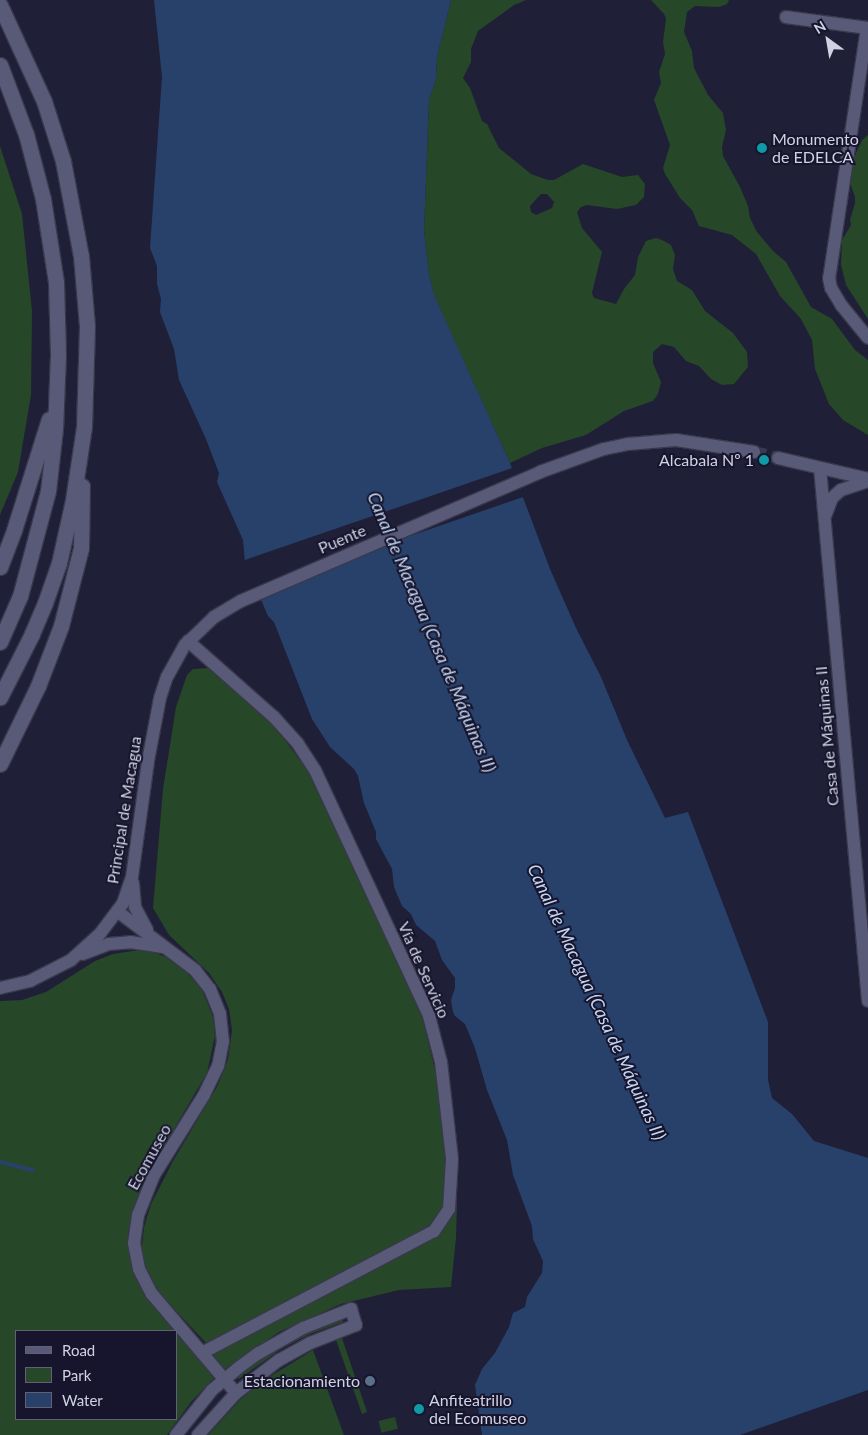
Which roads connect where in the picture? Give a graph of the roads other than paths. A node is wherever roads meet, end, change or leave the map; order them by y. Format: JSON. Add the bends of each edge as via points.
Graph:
{"nodes":[{"id":1,"x":0,"y":5,"type":"edge"},
{"id":2,"x":786,"y":17,"type":"dead end"},
{"id":3,"x":866,"y":50,"type":"edge"},
{"id":4,"x":0,"y":65,"type":"edge"},
{"id":5,"x":868,"y":338,"type":"edge"},
{"id":6,"x":57,"y":394,"type":"junction"},
{"id":7,"x":754,"y":452,"type":"tunnel mouth"},
{"id":8,"x":778,"y":458,"type":"tunnel mouth"},
{"id":9,"x":79,"y":465,"type":"junction"},
{"id":10,"x":820,"y":468,"type":"junction"},
{"id":11,"x":868,"y":480,"type":"edge"},
{"id":12,"x":824,"y":519,"type":"junction"},
{"id":13,"x":0,"y":567,"type":"edge"},
{"id":14,"x":241,"y":601,"type":"joint"},
{"id":15,"x":188,"y":641,"type":"junction"},
{"id":16,"x":0,"y":642,"type":"edge"},
{"id":17,"x":0,"y":697,"type":"edge"},
{"id":18,"x":0,"y":764,"type":"edge"},
{"id":19,"x":132,"y":877,"type":"junction"},
{"id":20,"x":117,"y":912,"type":"junction"},
{"id":21,"x":154,"y":938,"type":"junction"},
{"id":22,"x":168,"y":948,"type":"junction"},
{"id":23,"x":71,"y":960,"type":"junction"},
{"id":24,"x":0,"y":988,"type":"edge"},
{"id":25,"x":868,"y":1001,"type":"edge"},
{"id":26,"x":202,"y":1353,"type":"junction"},
{"id":27,"x":224,"y":1379,"type":"junction"},
{"id":28,"x":236,"y":1393,"type":"junction"},
{"id":29,"x":176,"y":1435,"type":"edge"},
{"id":30,"x":198,"y":1435,"type":"edge"}],
"edges":[{"from":1,"to":9,"type":"main road","via":[[44,101],[63,161],[76,222],[87,326],[86,393]]},
{"from":2,"to":3,"type":"street","via":[[867,28]]},
{"from":3,"to":5,"type":"street","via":[[829,278],[835,295]]},
{"from":4,"to":6,"type":"main road","via":[[26,134],[48,226],[58,319]]},
{"from":6,"to":13,"type":"main road"},
{"from":6,"to":16,"type":"main road","via":[[48,491],[20,596]]},
{"from":7,"to":14,"type":"street","name":"Puente","via":[[694,441],[652,441],[604,449],[540,472]]},
{"from":8,"to":10,"type":"street"},
{"from":9,"to":17,"type":"main road","via":[[59,562],[45,603]]},
{"from":9,"to":18,"type":"main road","via":[[83,498],[81,548],[63,617],[45,668]]},
{"from":10,"to":11,"type":"street"},
{"from":10,"to":12,"type":"street","name":"Casa de Máquinas II"},
{"from":11,"to":12,"type":"street","via":[[841,490],[832,498]]},
{"from":12,"to":25,"type":"street","name":"Casa de Máquinas II"},
{"from":14,"to":15,"type":"street","name":"Principal de Macagua","via":[[214,618]]},
{"from":15,"to":19,"type":"street","name":"Principal de Macagua","via":[[167,677],[160,698]]},
{"from":15,"to":26,"type":"street","name":"Vía de Servicio","via":[[274,717],[315,770],[429,1016],[441,1062],[452,1159],[449,1209],[434,1231]]},
{"from":19,"to":20,"type":"street","name":"Principal de Macagua"},
{"from":19,"to":21,"type":"street","name":"Ecomuseo","via":[[135,907]]},
{"from":20,"to":21,"type":"street","name":"Ecomuseo"},
{"from":20,"to":23,"type":"street","name":"Principal de Macagua","via":[[99,935]]},
{"from":21,"to":22,"type":"street","name":"Ecomuseo"},
{"from":22,"to":23,"type":"street","via":[[130,942],[109,944]]},
{"from":22,"to":26,"type":"street","name":"Ecomuseo","via":[[195,970],[210,989],[222,1026],[222,1052],[212,1081],[154,1175],[138,1215],[134,1244],[139,1269],[152,1294]]},
{"from":23,"to":24,"type":"street","name":"Principal de Macagua","via":[[30,981]]},
{"from":26,"to":27,"type":"street","name":"Ecomuseo"},
{"from":27,"to":28,"type":"street","name":"Ecomuseo"},
{"from":27,"to":28,"type":"street","via":[[282,1339],[351,1309],[356,1325],[303,1346]]},
{"from":27,"to":29,"type":"street"},
{"from":28,"to":30,"type":"street"}]}
